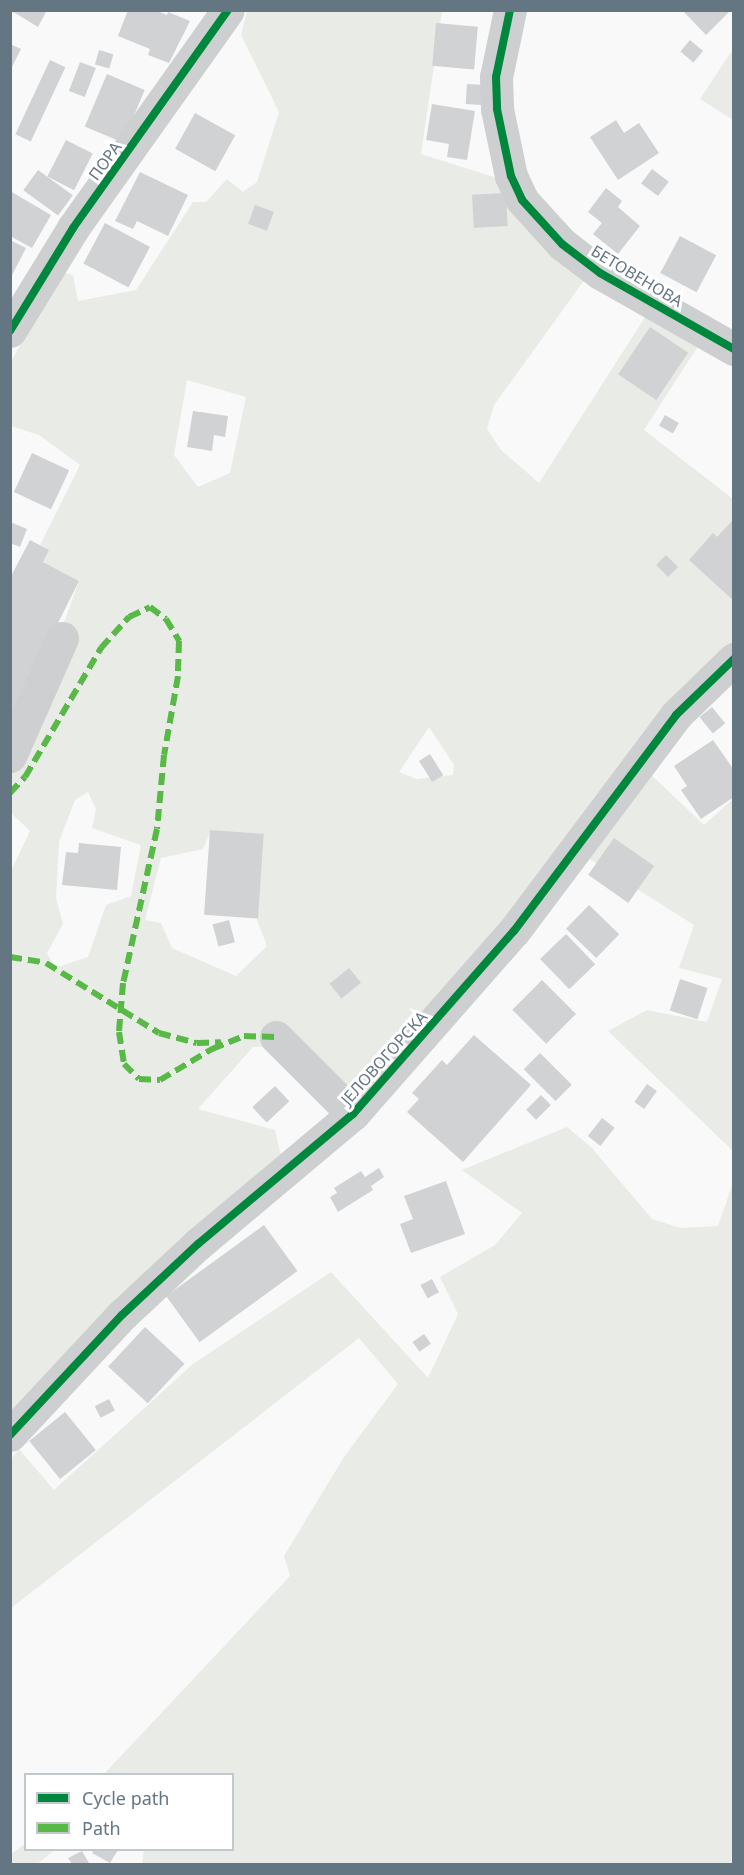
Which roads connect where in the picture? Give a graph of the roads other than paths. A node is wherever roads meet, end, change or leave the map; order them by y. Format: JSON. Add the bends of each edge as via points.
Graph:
{"nodes":[{"id":1,"x":203,"y":10,"type":"edge"},
{"id":2,"x":228,"y":10,"type":"edge"},
{"id":3,"x":510,"y":10,"type":"edge"},
{"id":4,"x":199,"y":52,"type":"junction"},
{"id":5,"x":10,"y":331,"type":"edge"},
{"id":6,"x":734,"y":349,"type":"edge"},
{"id":7,"x":62,"y":638,"type":"dead end"},
{"id":8,"x":734,"y":659,"type":"edge"},
{"id":9,"x":10,"y":756,"type":"edge"},
{"id":10,"x":276,"y":1037,"type":"dead end"},
{"id":11,"x":353,"y":1114,"type":"junction"},
{"id":12,"x":10,"y":1435,"type":"edge"}],
"edges":[{"from":1,"to":4,"type":"street"},
{"from":2,"to":4,"type":"street","name":"ПОРА"},
{"from":3,"to":6,"type":"street","name":"БЕТОВЕНОВА","via":[[496,77],[497,109],[502,144],[522,200],[562,244],[600,273]]},
{"from":4,"to":5,"type":"street","name":"ПОРА","via":[[73,228]]},
{"from":7,"to":9,"type":"street"},
{"from":8,"to":11,"type":"street","name":"ЈЕЛОВОГОРСКА","via":[[676,715],[514,932]]},
{"from":10,"to":11,"type":"street","name":"ЈЕЛОВОГОРСКА"},
{"from":11,"to":12,"type":"street","name":"ЈЕЛОВОГОРСКА","via":[[172,1268],[122,1315]]}]}
